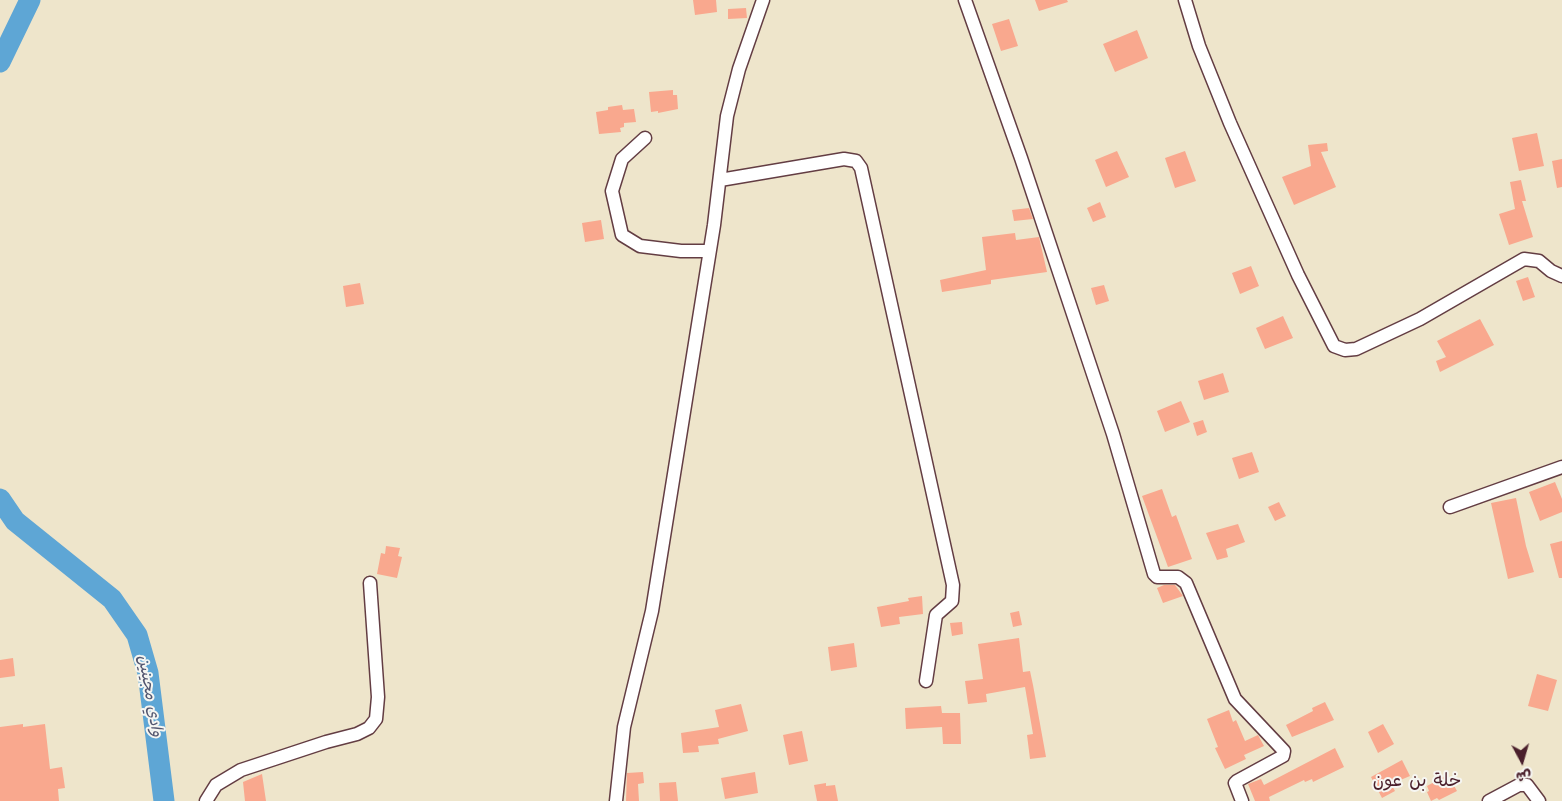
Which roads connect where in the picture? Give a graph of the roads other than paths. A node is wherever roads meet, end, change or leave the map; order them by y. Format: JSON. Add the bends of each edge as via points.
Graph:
{"nodes":[{"id":1,"x":763,"y":0,"type":"edge"},
{"id":2,"x":965,"y":0,"type":"edge"},
{"id":3,"x":1185,"y":0,"type":"edge"},
{"id":4,"x":645,"y":138,"type":"dead end"},
{"id":5,"x":720,"y":180,"type":"junction"},
{"id":6,"x":709,"y":251,"type":"junction"},
{"id":7,"x":1562,"y":276,"type":"edge"},
{"id":8,"x":1562,"y":467,"type":"edge"},
{"id":9,"x":1450,"y":507,"type":"dead end"},
{"id":10,"x":370,"y":583,"type":"dead end"},
{"id":11,"x":926,"y":680,"type":"dead end"},
{"id":12,"x":206,"y":801,"type":"edge"},
{"id":13,"x":616,"y":801,"type":"edge"},
{"id":14,"x":1242,"y":801,"type":"edge"},
{"id":15,"x":1489,"y":801,"type":"edge"},
{"id":16,"x":1539,"y":801,"type":"edge"}],
"edges":[{"from":1,"to":5,"type":"street","via":[[734,86],[727,116]]},
{"from":2,"to":14,"type":"street","via":[[1113,434],[1154,574],[1157,577],[1178,576],[1186,583],[1235,699],[1284,751],[1283,756],[1237,781],[1235,784]]},
{"from":3,"to":7,"type":"street","via":[[1199,46],[1230,123],[1298,275],[1334,346],[1356,349],[1420,319],[1524,259],[1539,261],[1551,272]]},
{"from":4,"to":6,"type":"street","via":[[622,159],[612,191],[622,234],[640,246]]},
{"from":5,"to":6,"type":"street"},
{"from":5,"to":11,"type":"street","via":[[844,159],[856,161],[861,168],[953,585],[952,601],[936,615]]},
{"from":6,"to":13,"type":"street","via":[[652,611],[624,727]]},
{"from":8,"to":9,"type":"street"},
{"from":10,"to":12,"type":"street","via":[[378,696],[376,719],[369,728],[357,734],[241,770],[216,785]]},
{"from":15,"to":16,"type":"street","via":[[1519,785],[1527,785]]}]}
